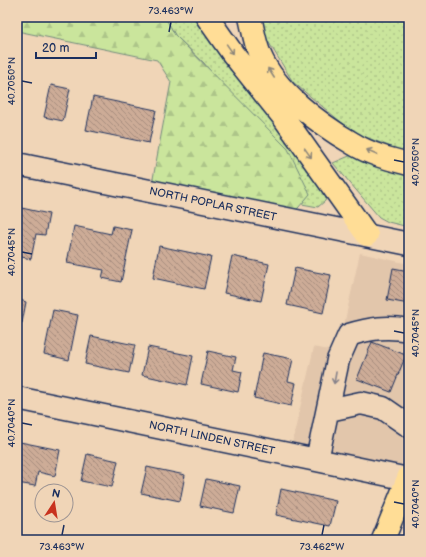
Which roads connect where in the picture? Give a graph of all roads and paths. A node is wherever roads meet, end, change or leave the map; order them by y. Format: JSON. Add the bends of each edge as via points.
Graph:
{"nodes":[{"id":1,"x":207,"y":17,"type":"edge"},
{"id":2,"x":250,"y":17,"type":"edge"},
{"id":3,"x":17,"y":164,"type":"edge"},
{"id":4,"x":409,"y":164,"type":"edge"},
{"id":5,"x":367,"y":235,"type":"junction"},
{"id":6,"x":409,"y":244,"type":"edge"},
{"id":7,"x":409,"y":330,"type":"edge"},
{"id":8,"x":17,"y":398,"type":"edge"},
{"id":9,"x":329,"y":410,"type":"junction"},
{"id":10,"x":409,"y":426,"type":"edge"},
{"id":11,"x":317,"y":460,"type":"junction"},
{"id":12,"x":408,"y":477,"type":"edge"},
{"id":13,"x":383,"y":540,"type":"edge"}],
"edges":[{"from":1,"to":5,"type":"main road","one_way":true,"via":[[284,118]]},
{"from":4,"to":2,"type":"main road","one_way":true,"via":[[387,159],[352,144],[318,120],[281,87],[260,56]]},
{"from":3,"to":5,"type":"street","name":"NORTH POPLAR STREET"},
{"from":5,"to":6,"type":"street","name":"NORTH POPLAR STREET"},
{"from":7,"to":9,"type":"street","one_way":true,"via":[[391,327],[349,335],[338,360]]},
{"from":8,"to":11,"type":"street","name":"NORTH LINDEN STREET"},
{"from":9,"to":10,"type":"street","via":[[361,404],[383,408]]},
{"from":9,"to":11,"type":"street"},
{"from":11,"to":12,"type":"street","name":"NORTH LINDEN STREET"},
{"from":12,"to":13,"type":"main road"}]}
